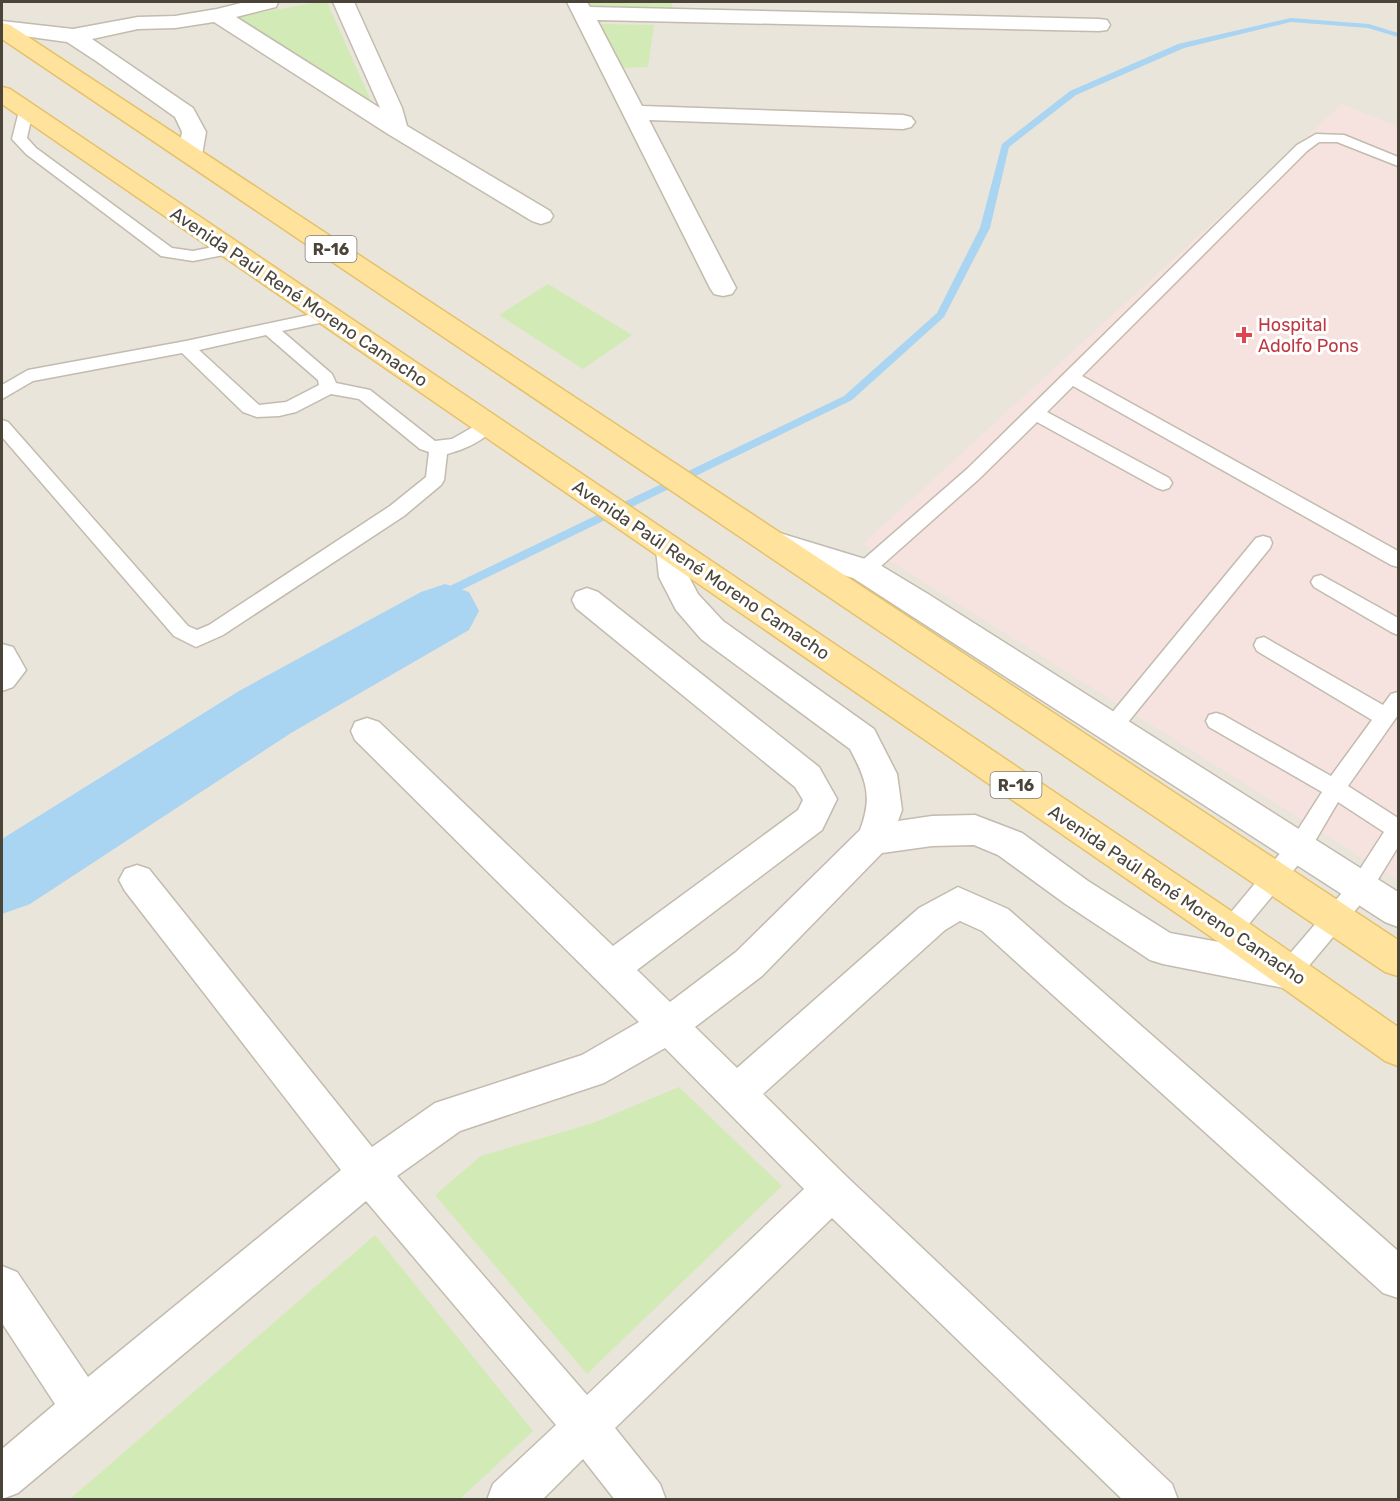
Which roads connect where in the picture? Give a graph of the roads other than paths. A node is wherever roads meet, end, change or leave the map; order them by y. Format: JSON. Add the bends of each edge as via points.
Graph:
{"nodes":[{"id":1,"x":268,"y":2,"type":"edge"},
{"id":2,"x":344,"y":2,"type":"edge"},
{"id":3,"x":580,"y":7,"type":"edge"},
{"id":4,"x":218,"y":15,"type":"junction"},
{"id":5,"x":175,"y":22,"type":"junction"},
{"id":6,"x":1099,"y":25,"type":"dead end"},
{"id":7,"x":2,"y":29,"type":"edge"},
{"id":8,"x":73,"y":36,"type":"junction"},
{"id":9,"x":104,"y":56,"type":"junction"},
{"id":10,"x":2,"y":94,"type":"edge"},
{"id":11,"x":26,"y":111,"type":"junction"},
{"id":12,"x":634,"y":113,"type":"junction"},
{"id":13,"x":903,"y":122,"type":"dead end"},
{"id":14,"x":396,"y":129,"type":"junction"},
{"id":15,"x":190,"y":155,"type":"junction"},
{"id":16,"x":1398,"y":162,"type":"edge"},
{"id":17,"x":541,"y":216,"type":"dead end"},
{"id":18,"x":228,"y":249,"type":"junction"},
{"id":19,"x":723,"y":288,"type":"dead end"},
{"id":20,"x":327,"y":316,"type":"junction"},
{"id":21,"x":269,"y":329,"type":"junction"},
{"id":22,"x":186,"y":347,"type":"junction"},
{"id":23,"x":1071,"y":377,"type":"junction"},
{"id":24,"x":328,"y":387,"type":"junction"},
{"id":25,"x":2,"y":393,"type":"edge"},
{"id":26,"x":1034,"y":412,"type":"junction"},
{"id":27,"x":487,"y":424,"type":"junction"},
{"id":28,"x":2,"y":426,"type":"edge"},
{"id":29,"x":438,"y":450,"type":"junction"},
{"id":30,"x":1163,"y":483,"type":"dead end"},
{"id":31,"x":773,"y":542,"type":"junction"},
{"id":32,"x":1263,"y":543,"type":"dead end"},
{"id":33,"x":671,"y":550,"type":"junction"},
{"id":34,"x":1398,"y":560,"type":"edge"},
{"id":35,"x":864,"y":570,"type":"junction"},
{"id":36,"x":1321,"y":582,"type":"dead end"},
{"id":37,"x":587,"y":600,"type":"dead end"},
{"id":38,"x":1398,"y":627,"type":"edge"},
{"id":39,"x":1264,"y":645,"type":"dead end"},
{"id":40,"x":2,"y":656,"type":"edge"},
{"id":41,"x":2,"y":678,"type":"edge"},
{"id":42,"x":1392,"y":709,"type":"edge"},
{"id":43,"x":1216,"y":721,"type":"dead end"},
{"id":44,"x":1113,"y":726,"type":"junction"},
{"id":45,"x":367,"y":731,"type":"dead end"},
{"id":46,"x":1334,"y":788,"type":"junction"},
{"id":47,"x":1398,"y":829,"type":"edge"},
{"id":48,"x":873,"y":839,"type":"junction"},
{"id":49,"x":1300,"y":846,"type":"junction"},
{"id":50,"x":1274,"y":877,"type":"junction"},
{"id":51,"x":137,"y":880,"type":"dead end"},
{"id":52,"x":1361,"y":886,"type":"junction"},
{"id":53,"x":1398,"y":911,"type":"edge"},
{"id":54,"x":1334,"y":917,"type":"junction"},
{"id":55,"x":1230,"y":930,"type":"junction"},
{"id":56,"x":1398,"y":960,"type":"edge"},
{"id":57,"x":611,"y":968,"type":"junction"},
{"id":58,"x":1289,"y":972,"type":"junction"},
{"id":59,"x":667,"y":1026,"type":"junction"},
{"id":60,"x":1398,"y":1048,"type":"edge"},
{"id":61,"x":736,"y":1093,"type":"junction"},
{"id":62,"x":368,"y":1173,"type":"junction"},
{"id":63,"x":832,"y":1190,"type":"junction"},
{"id":64,"x":1398,"y":1278,"type":"edge"},
{"id":65,"x":2,"y":1287,"type":"edge"},
{"id":66,"x":84,"y":1409,"type":"junction"},
{"id":67,"x":585,"y":1426,"type":"junction"},
{"id":68,"x":2,"y":1477,"type":"edge"},
{"id":69,"x":509,"y":1500,"type":"edge"},
{"id":70,"x":644,"y":1500,"type":"edge"},
{"id":71,"x":1156,"y":1500,"type":"edge"}],
"edges":[{"from":1,"to":4,"type":"street"},
{"from":2,"to":14,"type":"street","via":[[391,108]]},
{"from":3,"to":6,"type":"street"},
{"from":3,"to":12,"type":"street"},
{"from":4,"to":5,"type":"street"},
{"from":4,"to":14,"type":"street"},
{"from":5,"to":8,"type":"street","via":[[138,23]]},
{"from":5,"to":9,"type":"street"},
{"from":7,"to":8,"type":"street"},
{"from":7,"to":15,"type":"main road","number":"R-16"},
{"from":8,"to":9,"type":"street"},
{"from":9,"to":15,"type":"street","via":[[185,113],[194,132]]},
{"from":10,"to":11,"type":"main road","name":"Avenida Paúl René Moreno Camacho","number":"R-16"},
{"from":11,"to":18,"type":"main road","name":"Avenida Paúl René Moreno Camacho","number":"R-16"},
{"from":11,"to":18,"type":"lane","via":[[19,139],[166,252],[193,256]]},
{"from":12,"to":13,"type":"street"},
{"from":12,"to":19,"type":"street"},
{"from":14,"to":17,"type":"street"},
{"from":15,"to":31,"type":"main road","number":"R-16"},
{"from":16,"to":23,"type":"lane","via":[[1339,138],[1316,138]]},
{"from":18,"to":20,"type":"main road","name":"Avenida Paúl René Moreno Camacho","number":"R-16"},
{"from":20,"to":21,"type":"lane"},
{"from":20,"to":27,"type":"main road","name":"Avenida Paúl René Moreno Camacho","number":"R-16"},
{"from":21,"to":22,"type":"lane"},
{"from":21,"to":24,"type":"lane","via":[[326,378]]},
{"from":22,"to":24,"type":"lane","via":[[257,412],[270,413],[320,395]]},
{"from":22,"to":25,"type":"lane","via":[[28,376]]},
{"from":23,"to":26,"type":"lane"},
{"from":23,"to":34,"type":"lane"},
{"from":24,"to":29,"type":"lane","via":[[364,394],[426,445]]},
{"from":26,"to":30,"type":"lane"},
{"from":26,"to":35,"type":"lane","via":[[973,474]]},
{"from":27,"to":29,"type":"lane","via":[[455,446]]},
{"from":27,"to":33,"type":"main road","name":"Avenida Paúl René Moreno Camacho","number":"R-16"},
{"from":28,"to":29,"type":"lane","via":[[181,631],[196,639],[216,630],[397,512],[435,480]]},
{"from":31,"to":35,"type":"street"},
{"from":31,"to":50,"type":"main road","number":"R-16"},
{"from":32,"to":44,"type":"lane"},
{"from":33,"to":48,"type":"street","via":[[674,577],[687,602],[712,630],[862,740],[880,774],[885,810]]},
{"from":33,"to":55,"type":"main road","name":"Avenida Paúl René Moreno Camacho","number":"R-16"},
{"from":35,"to":44,"type":"street"},
{"from":36,"to":38,"type":"lane"},
{"from":37,"to":57,"type":"street","via":[[807,777],[820,799],[810,820]]},
{"from":39,"to":42,"type":"lane"},
{"from":40,"to":41,"type":"street","via":[[10,670]]},
{"from":42,"to":46,"type":"lane"},
{"from":43,"to":46,"type":"lane"},
{"from":44,"to":49,"type":"street"},
{"from":45,"to":57,"type":"street"},
{"from":46,"to":47,"type":"lane"},
{"from":46,"to":49,"type":"lane"},
{"from":47,"to":52,"type":"lane"},
{"from":48,"to":58,"type":"street","via":[[975,830],[1010,844],[1163,948]]},
{"from":48,"to":59,"type":"street","via":[[749,964]]},
{"from":49,"to":50,"type":"lane"},
{"from":49,"to":52,"type":"street"},
{"from":50,"to":54,"type":"main road","number":"R-16"},
{"from":50,"to":55,"type":"lane"},
{"from":51,"to":62,"type":"street"},
{"from":52,"to":53,"type":"street"},
{"from":52,"to":54,"type":"lane"},
{"from":54,"to":56,"type":"main road","number":"R-16"},
{"from":54,"to":58,"type":"lane"},
{"from":55,"to":58,"type":"main road","name":"Avenida Paúl René Moreno Camacho","number":"R-16"},
{"from":57,"to":59,"type":"street"},
{"from":58,"to":60,"type":"main road","name":"Avenida Paúl René Moreno Camacho","number":"R-16"},
{"from":59,"to":61,"type":"street"},
{"from":59,"to":62,"type":"street","via":[[591,1070],[449,1116]]},
{"from":61,"to":63,"type":"street"},
{"from":61,"to":64,"type":"street","via":[[932,919],[958,903],[995,920]]},
{"from":62,"to":66,"type":"street"},
{"from":62,"to":67,"type":"street"},
{"from":63,"to":67,"type":"street"},
{"from":63,"to":71,"type":"street"},
{"from":65,"to":66,"type":"street"},
{"from":66,"to":68,"type":"street"},
{"from":67,"to":69,"type":"street"},
{"from":67,"to":70,"type":"street"}]}
